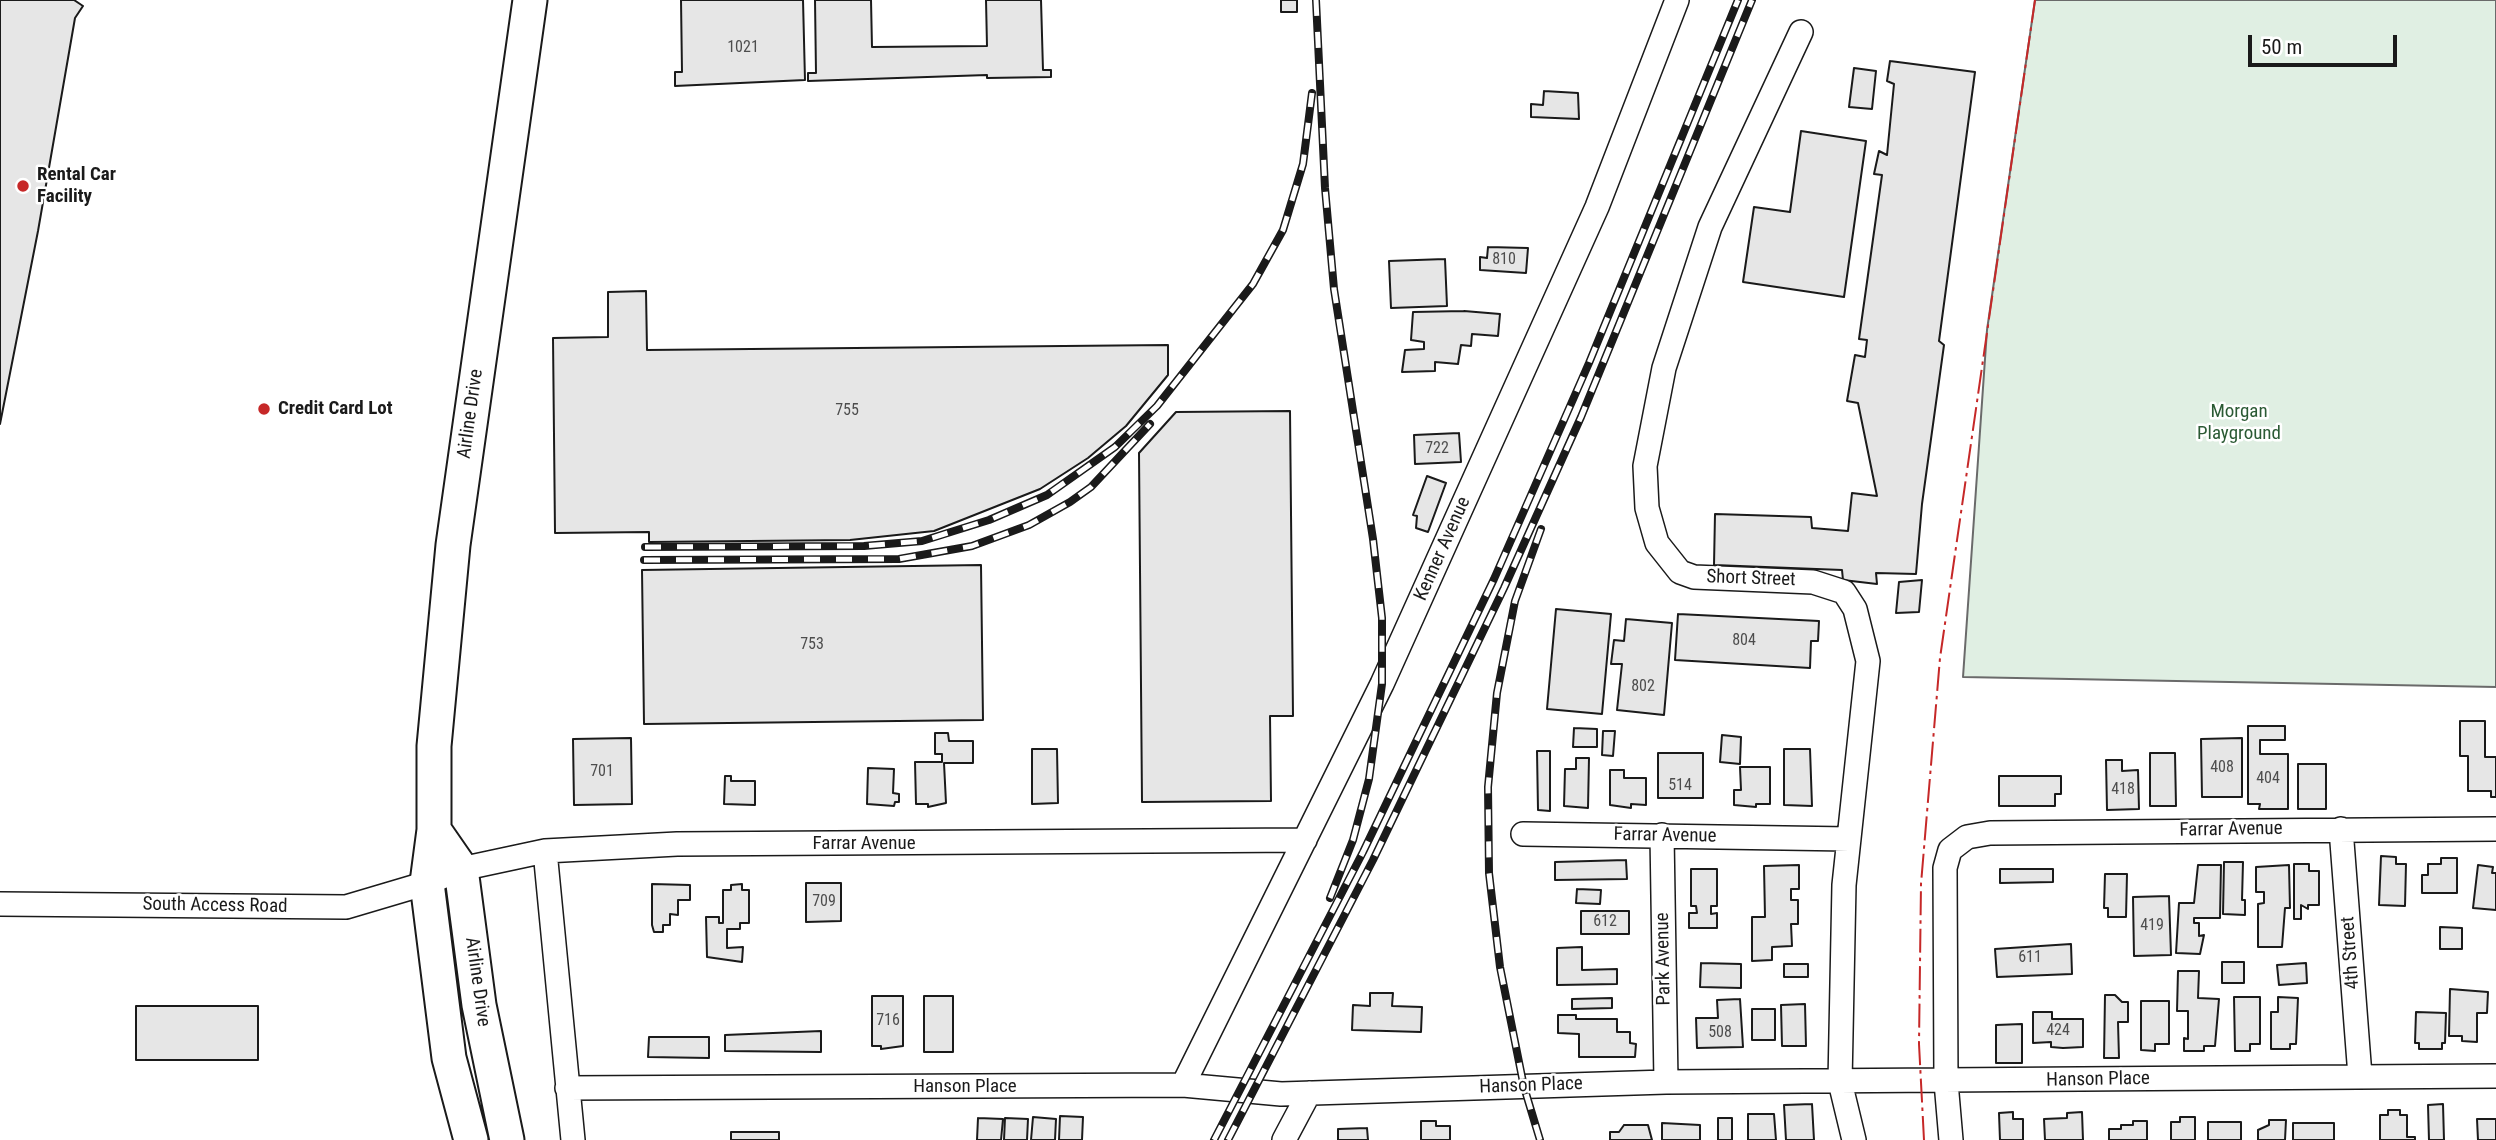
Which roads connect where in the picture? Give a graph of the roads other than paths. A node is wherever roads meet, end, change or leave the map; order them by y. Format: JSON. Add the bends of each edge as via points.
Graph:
{"nodes":[{"id":1,"x":530,"y":0,"type":"edge"},
{"id":2,"x":1677,"y":0,"type":"edge"},
{"id":3,"x":1801,"y":32,"type":"dead end"},
{"id":4,"x":2341,"y":829,"type":"junction"},
{"id":5,"x":2496,"y":829,"type":"edge"},
{"id":6,"x":434,"y":831,"type":"junction"},
{"id":7,"x":1523,"y":834,"type":"dead end"},
{"id":8,"x":1662,"y":835,"type":"junction"},
{"id":9,"x":1305,"y":839,"type":"junction"},
{"id":10,"x":1849,"y":839,"type":"junction"},
{"id":11,"x":545,"y":851,"type":"junction"},
{"id":12,"x":461,"y":869,"type":"junction"},
{"id":13,"x":427,"y":883,"type":"junction"},
{"id":14,"x":0,"y":904,"type":"edge"},
{"id":15,"x":2360,"y":1076,"type":"junction"},
{"id":16,"x":2496,"y":1076,"type":"edge"},
{"id":17,"x":1666,"y":1082,"type":"junction"},
{"id":18,"x":1840,"y":1082,"type":"junction"},
{"id":19,"x":1946,"y":1082,"type":"junction"},
{"id":20,"x":1183,"y":1085,"type":"junction"},
{"id":21,"x":567,"y":1088,"type":"junction"},
{"id":22,"x":1309,"y":1093,"type":"junction"},
{"id":23,"x":471,"y":1140,"type":"edge"},
{"id":24,"x":507,"y":1140,"type":"edge"},
{"id":25,"x":573,"y":1140,"type":"edge"},
{"id":26,"x":1283,"y":1140,"type":"edge"},
{"id":27,"x":1854,"y":1140,"type":"edge"},
{"id":28,"x":1951,"y":1140,"type":"edge"}],
"edges":[{"from":1,"to":6,"type":"highway","name":"Airline Drive","via":[[452,556],[434,746]]},
{"from":2,"to":9,"type":"street","name":"Kenner Avenue","via":[[1569,270],[1382,684]]},
{"from":3,"to":10,"type":"street","name":"Short Street","via":[[1710,227],[1664,368],[1645,467],[1647,508],[1657,542],[1680,572],[1694,577],[1813,582],[1844,592],[1856,609],[1868,661]]},
{"from":4,"to":5,"type":"street","name":"Farrar Avenue"},
{"from":4,"to":15,"type":"street","name":"4th Street"},
{"from":4,"to":19,"type":"street","name":"Farrar Avenue","via":[[1990,833],[1967,837],[1950,850],[1945,868]]},
{"from":6,"to":12,"type":"highway","name":"Airline Drive"},
{"from":6,"to":13,"type":"highway","name":"Airline Drive"},
{"from":7,"to":8,"type":"street","name":"Farrar Avenue"},
{"from":8,"to":10,"type":"street","name":"Farrar Avenue"},
{"from":8,"to":17,"type":"street","name":"Park Avenue"},
{"from":9,"to":11,"type":"street","name":"Farrar Avenue","via":[[677,845]]},
{"from":9,"to":20,"type":"street","name":"Kenner Avenue"},
{"from":10,"to":18,"type":"street","name":"Short Street"},
{"from":11,"to":12,"type":"street","name":"Farrar Avenue"},
{"from":11,"to":21,"type":"street"},
{"from":12,"to":13,"type":"street","name":"Farrar Avenue"},
{"from":12,"to":24,"type":"highway","name":"Airline Drive","via":[[479,1005]]},
{"from":13,"to":14,"type":"street","name":"South Access Road","via":[[346,907]]},
{"from":13,"to":23,"type":"highway","name":"Airline Drive","via":[[449,1058]]},
{"from":15,"to":16,"type":"street","name":"Hanson Place"},
{"from":15,"to":19,"type":"street","name":"Hanson Place"},
{"from":17,"to":18,"type":"street","name":"Hanson Place"},
{"from":17,"to":22,"type":"street","name":"Hanson Place"},
{"from":18,"to":19,"type":"street","name":"Hanson Place"},
{"from":18,"to":27,"type":"street","name":"Short Street"},
{"from":19,"to":28,"type":"street"},
{"from":20,"to":21,"type":"street","name":"Hanson Place"},
{"from":20,"to":22,"type":"street","name":"Hanson Place"},
{"from":21,"to":25,"type":"street"},
{"from":22,"to":26,"type":"street"}]}
